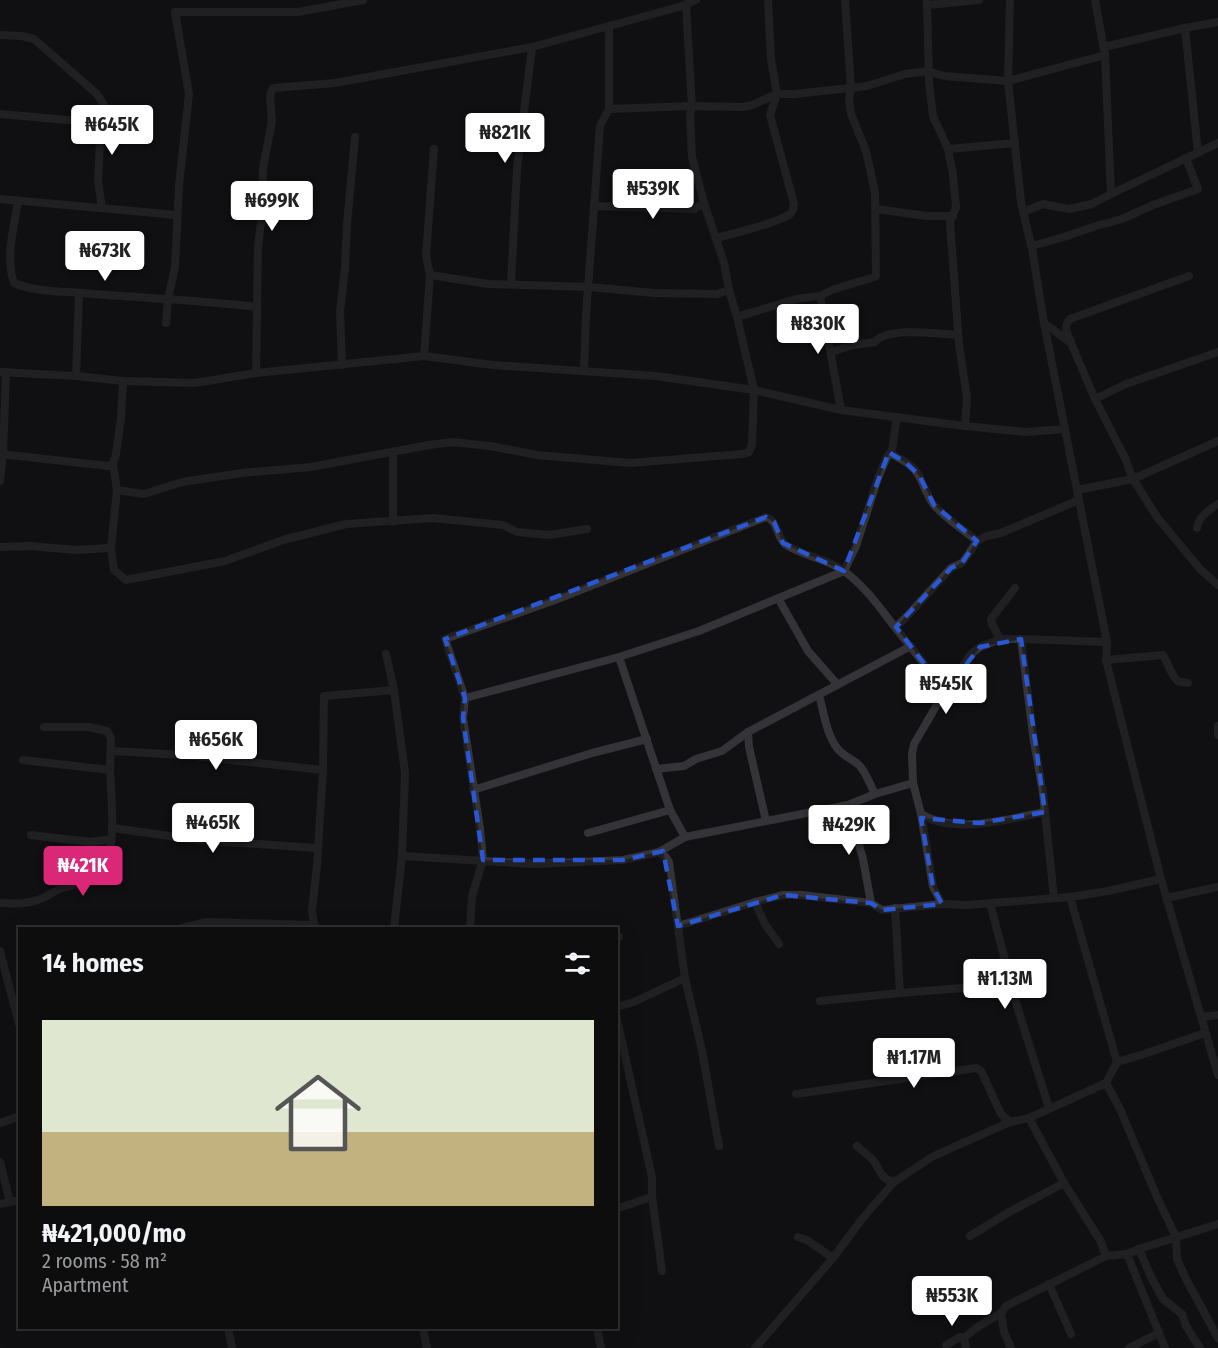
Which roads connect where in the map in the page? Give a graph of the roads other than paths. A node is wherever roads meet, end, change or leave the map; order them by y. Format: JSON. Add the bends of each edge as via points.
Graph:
{"nodes":[{"id":1,"x":363,"y":0,"type":"edge"},
{"id":2,"x":695,"y":0,"type":"edge"},
{"id":3,"x":768,"y":0,"type":"edge"},
{"id":4,"x":845,"y":0,"type":"edge"},
{"id":5,"x":979,"y":0,"type":"edge"},
{"id":6,"x":1010,"y":0,"type":"edge"},
{"id":7,"x":1095,"y":0,"type":"edge"},
{"id":8,"x":927,"y":2,"type":"edge"},
{"id":9,"x":686,"y":5,"type":"junction"},
{"id":10,"x":1218,"y":22,"type":"edge"},
{"id":11,"x":609,"y":26,"type":"junction"},
{"id":12,"x":1185,"y":28,"type":"junction"},
{"id":13,"x":0,"y":35,"type":"edge"},
{"id":14,"x":532,"y":47,"type":"junction"},
{"id":15,"x":1104,"y":51,"type":"junction"},
{"id":16,"x":928,"y":71,"type":"junction"},
{"id":17,"x":1008,"y":81,"type":"junction"},
{"id":18,"x":851,"y":88,"type":"junction"},
{"id":19,"x":777,"y":94,"type":"junction"},
{"id":20,"x":692,"y":106,"type":"junction"},
{"id":21,"x":609,"y":110,"type":"junction"},
{"id":22,"x":0,"y":114,"type":"edge"},
{"id":23,"x":101,"y":123,"type":"junction"},
{"id":24,"x":355,"y":137,"type":"dead end"},
{"id":25,"x":1015,"y":143,"type":"junction"},
{"id":26,"x":1218,"y":143,"type":"edge"},
{"id":27,"x":434,"y":149,"type":"dead end"},
{"id":28,"x":948,"y":149,"type":"junction"},
{"id":29,"x":1198,"y":153,"type":"junction"},
{"id":30,"x":1186,"y":158,"type":"junction"},
{"id":31,"x":1111,"y":194,"type":"junction"},
{"id":32,"x":0,"y":199,"type":"edge"},
{"id":33,"x":18,"y":201,"type":"junction"},
{"id":34,"x":704,"y":203,"type":"junction"},
{"id":35,"x":594,"y":206,"type":"junction"},
{"id":36,"x":102,"y":208,"type":"junction"},
{"id":37,"x":876,"y":209,"type":"junction"},
{"id":38,"x":1023,"y":212,"type":"junction"},
{"id":39,"x":177,"y":215,"type":"junction"},
{"id":40,"x":953,"y":216,"type":"junction"},
{"id":41,"x":716,"y":238,"type":"junction"},
{"id":42,"x":1032,"y":246,"type":"junction"},
{"id":43,"x":430,"y":275,"type":"junction"},
{"id":44,"x":1189,"y":276,"type":"dead end"},
{"id":45,"x":511,"y":284,"type":"junction"},
{"id":46,"x":589,"y":287,"type":"junction"},
{"id":47,"x":729,"y":290,"type":"junction"},
{"id":48,"x":79,"y":293,"type":"junction"},
{"id":49,"x":820,"y":296,"type":"junction"},
{"id":50,"x":168,"y":299,"type":"junction"},
{"id":51,"x":256,"y":307,"type":"junction"},
{"id":52,"x":737,"y":317,"type":"junction"},
{"id":53,"x":166,"y":323,"type":"dead end"},
{"id":54,"x":1044,"y":323,"type":"junction"},
{"id":55,"x":958,"y":335,"type":"junction"},
{"id":56,"x":1071,"y":343,"type":"junction"},
{"id":57,"x":831,"y":351,"type":"junction"},
{"id":58,"x":1218,"y":352,"type":"edge"},
{"id":59,"x":424,"y":356,"type":"junction"},
{"id":60,"x":342,"y":365,"type":"junction"},
{"id":61,"x":584,"y":371,"type":"junction"},
{"id":62,"x":3,"y":372,"type":"edge"},
{"id":63,"x":256,"y":373,"type":"junction"},
{"id":64,"x":76,"y":376,"type":"junction"},
{"id":65,"x":123,"y":381,"type":"junction"},
{"id":66,"x":754,"y":390,"type":"junction"},
{"id":67,"x":1095,"y":399,"type":"junction"},
{"id":68,"x":841,"y":410,"type":"junction"},
{"id":69,"x":897,"y":417,"type":"junction"},
{"id":70,"x":965,"y":426,"type":"junction"},
{"id":71,"x":1065,"y":429,"type":"junction"},
{"id":72,"x":1217,"y":445,"type":"edge"},
{"id":73,"x":393,"y":452,"type":"junction"},
{"id":74,"x":890,"y":453,"type":"junction"},
{"id":75,"x":2,"y":454,"type":"edge"},
{"id":76,"x":113,"y":464,"type":"junction"},
{"id":77,"x":1133,"y":479,"type":"junction"},
{"id":78,"x":0,"y":481,"type":"edge"},
{"id":79,"x":117,"y":490,"type":"junction"},
{"id":80,"x":1077,"y":490,"type":"junction"},
{"id":81,"x":1078,"y":500,"type":"junction"},
{"id":82,"x":1218,"y":504,"type":"edge"},
{"id":83,"x":393,"y":522,"type":"junction"},
{"id":84,"x":1197,"y":528,"type":"dead end"},
{"id":85,"x":587,"y":529,"type":"dead end"},
{"id":86,"x":976,"y":541,"type":"junction"},
{"id":87,"x":0,"y":547,"type":"edge"},
{"id":88,"x":111,"y":548,"type":"junction"},
{"id":89,"x":844,"y":571,"type":"junction"},
{"id":90,"x":1218,"y":585,"type":"edge"},
{"id":91,"x":1015,"y":588,"type":"dead end"},
{"id":92,"x":777,"y":597,"type":"junction"},
{"id":93,"x":896,"y":627,"type":"junction"},
{"id":94,"x":1000,"y":639,"type":"junction"},
{"id":95,"x":1021,"y":639,"type":"junction"},
{"id":96,"x":1107,"y":642,"type":"junction"},
{"id":97,"x":911,"y":646,"type":"junction"},
{"id":98,"x":386,"y":654,"type":"dead end"},
{"id":99,"x":619,"y":657,"type":"junction"},
{"id":100,"x":1106,"y":660,"type":"junction"},
{"id":101,"x":1188,"y":683,"type":"dead end"},
{"id":102,"x":837,"y":684,"type":"junction"},
{"id":103,"x":394,"y":690,"type":"junction"},
{"id":104,"x":945,"y":691,"type":"junction"},
{"id":105,"x":819,"y":695,"type":"junction"},
{"id":106,"x":465,"y":698,"type":"junction"},
{"id":107,"x":1218,"y":726,"type":"edge"},
{"id":108,"x":44,"y":727,"type":"dead end"},
{"id":109,"x":748,"y":732,"type":"junction"},
{"id":110,"x":1218,"y":735,"type":"edge"},
{"id":111,"x":647,"y":739,"type":"junction"},
{"id":112,"x":112,"y":751,"type":"junction"},
{"id":113,"x":23,"y":760,"type":"dead end"},
{"id":114,"x":656,"y":769,"type":"junction"},
{"id":115,"x":110,"y":770,"type":"junction"},
{"id":116,"x":322,"y":770,"type":"junction"},
{"id":117,"x":913,"y":783,"type":"junction"},
{"id":118,"x":473,"y":790,"type":"junction"},
{"id":119,"x":875,"y":794,"type":"junction"},
{"id":120,"x":848,"y":805,"type":"junction"},
{"id":121,"x":670,"y":810,"type":"junction"},
{"id":122,"x":1045,"y":812,"type":"junction"},
{"id":123,"x":921,"y":814,"type":"junction"},
{"id":124,"x":766,"y":821,"type":"junction"},
{"id":125,"x":112,"y":828,"type":"junction"},
{"id":126,"x":588,"y":832,"type":"dead end"},
{"id":127,"x":31,"y":835,"type":"dead end"},
{"id":128,"x":685,"y":837,"type":"junction"},
{"id":129,"x":111,"y":839,"type":"junction"},
{"id":130,"x":317,"y":848,"type":"junction"},
{"id":131,"x":663,"y":852,"type":"junction"},
{"id":132,"x":402,"y":856,"type":"junction"},
{"id":133,"x":483,"y":860,"type":"junction"},
{"id":134,"x":1161,"y":879,"type":"junction"},
{"id":135,"x":1218,"y":887,"type":"edge"},
{"id":136,"x":1070,"y":897,"type":"junction"},
{"id":137,"x":1054,"y":898,"type":"junction"},
{"id":138,"x":1166,"y":898,"type":"junction"},
{"id":139,"x":755,"y":902,"type":"junction"},
{"id":140,"x":0,"y":903,"type":"edge"},
{"id":141,"x":871,"y":903,"type":"junction"},
{"id":142,"x":990,"y":903,"type":"junction"},
{"id":143,"x":942,"y":904,"type":"junction"},
{"id":144,"x":895,"y":908,"type":"junction"},
{"id":145,"x":256,"y":926,"type":"edge"},
{"id":146,"x":678,"y":926,"type":"junction"},
{"id":147,"x":186,"y":927,"type":"edge"},
{"id":148,"x":316,"y":927,"type":"edge"},
{"id":149,"x":394,"y":927,"type":"edge"},
{"id":150,"x":470,"y":927,"type":"edge"},
{"id":151,"x":778,"y":944,"type":"dead end"},
{"id":152,"x":0,"y":951,"type":"edge"},
{"id":153,"x":685,"y":978,"type":"junction"},
{"id":154,"x":963,"y":988,"type":"dead end"},
{"id":155,"x":900,"y":993,"type":"junction"},
{"id":156,"x":820,"y":1001,"type":"dead end"},
{"id":157,"x":618,"y":1006,"type":"edge"},
{"id":158,"x":1218,"y":1015,"type":"edge"},
{"id":159,"x":1202,"y":1017,"type":"junction"},
{"id":160,"x":18,"y":1020,"type":"edge"},
{"id":161,"x":618,"y":1024,"type":"edge"},
{"id":162,"x":1205,"y":1033,"type":"junction"},
{"id":163,"x":1117,"y":1062,"type":"junction"},
{"id":164,"x":1218,"y":1075,"type":"edge"},
{"id":165,"x":1106,"y":1083,"type":"junction"},
{"id":166,"x":796,"y":1094,"type":"dead end"},
{"id":167,"x":1048,"y":1108,"type":"junction"},
{"id":168,"x":18,"y":1117,"type":"edge"},
{"id":169,"x":1029,"y":1118,"type":"junction"},
{"id":170,"x":1010,"y":1122,"type":"junction"},
{"id":171,"x":0,"y":1123,"type":"edge"},
{"id":172,"x":719,"y":1146,"type":"dead end"},
{"id":173,"x":857,"y":1146,"type":"dead end"},
{"id":174,"x":0,"y":1162,"type":"edge"},
{"id":175,"x":894,"y":1182,"type":"junction"},
{"id":176,"x":1064,"y":1183,"type":"junction"},
{"id":177,"x":652,"y":1196,"type":"junction"},
{"id":178,"x":18,"y":1200,"type":"edge"},
{"id":179,"x":10,"y":1202,"type":"junction"},
{"id":180,"x":0,"y":1204,"type":"edge"},
{"id":181,"x":618,"y":1208,"type":"edge"},
{"id":182,"x":1218,"y":1224,"type":"edge"},
{"id":183,"x":970,"y":1236,"type":"dead end"},
{"id":184,"x":798,"y":1237,"type":"dead end"},
{"id":185,"x":1176,"y":1237,"type":"junction"},
{"id":186,"x":1139,"y":1249,"type":"junction"},
{"id":187,"x":1127,"y":1254,"type":"junction"},
{"id":188,"x":1106,"y":1256,"type":"junction"},
{"id":189,"x":833,"y":1257,"type":"junction"},
{"id":190,"x":662,"y":1271,"type":"dead end"},
{"id":191,"x":1049,"y":1284,"type":"junction"},
{"id":192,"x":1001,"y":1313,"type":"junction"},
{"id":193,"x":228,"y":1329,"type":"edge"},
{"id":194,"x":423,"y":1329,"type":"edge"},
{"id":195,"x":597,"y":1329,"type":"edge"},
{"id":196,"x":1159,"y":1333,"type":"junction"},
{"id":197,"x":1071,"y":1334,"type":"dead end"},
{"id":198,"x":964,"y":1338,"type":"junction"},
{"id":199,"x":1218,"y":1338,"type":"edge"},
{"id":200,"x":946,"y":1345,"type":"dead end"},
{"id":201,"x":232,"y":1348,"type":"edge"},
{"id":202,"x":427,"y":1348,"type":"edge"},
{"id":203,"x":601,"y":1348,"type":"edge"},
{"id":204,"x":754,"y":1348,"type":"edge"},
{"id":205,"x":966,"y":1348,"type":"edge"},
{"id":206,"x":1011,"y":1348,"type":"edge"},
{"id":207,"x":1130,"y":1348,"type":"edge"},
{"id":208,"x":1165,"y":1348,"type":"edge"},
{"id":209,"x":1200,"y":1348,"type":"edge"}],
"edges":[{"from":1,"to":39,"type":"street","via":[[298,12],[175,12],[189,94]]},
{"from":2,"to":9,"type":"street"},
{"from":3,"to":19,"type":"street"},
{"from":4,"to":18,"type":"street"},
{"from":5,"to":8,"type":"street"},
{"from":6,"to":17,"type":"street"},
{"from":7,"to":15,"type":"street"},
{"from":8,"to":16,"type":"street"},
{"from":9,"to":11,"type":"street"},
{"from":9,"to":20,"type":"street"},
{"from":10,"to":12,"type":"street"},
{"from":11,"to":14,"type":"street"},
{"from":11,"to":21,"type":"street"},
{"from":12,"to":15,"type":"street"},
{"from":12,"to":29,"type":"street"},
{"from":13,"to":23,"type":"street","via":[[34,39],[97,93],[104,105]]},
{"from":14,"to":45,"type":"street","via":[[518,169]]},
{"from":14,"to":51,"type":"street","via":[[336,83],[273,88],[272,121],[263,168]]},
{"from":15,"to":17,"type":"street"},
{"from":15,"to":31,"type":"street"},
{"from":16,"to":17,"type":"street"},
{"from":16,"to":18,"type":"street"},
{"from":16,"to":28,"type":"street","via":[[933,116]]},
{"from":17,"to":25,"type":"street"},
{"from":18,"to":19,"type":"street"},
{"from":18,"to":37,"type":"street","via":[[851,114],[874,181]]},
{"from":19,"to":20,"type":"street","via":[[752,105]]},
{"from":19,"to":41,"type":"street","via":[[770,115],[793,210],[785,217]]},
{"from":20,"to":21,"type":"street"},
{"from":20,"to":34,"type":"street","via":[[692,157]]},
{"from":21,"to":35,"type":"street","via":[[600,126]]},
{"from":22,"to":23,"type":"street"},
{"from":23,"to":36,"type":"street","via":[[98,180]]},
{"from":24,"to":60,"type":"street","via":[[340,312]]},
{"from":25,"to":28,"type":"street"},
{"from":25,"to":38,"type":"street"},
{"from":26,"to":29,"type":"street"},
{"from":27,"to":43,"type":"street","via":[[426,255]]},
{"from":28,"to":40,"type":"street","via":[[954,175]]},
{"from":29,"to":30,"type":"street"},
{"from":30,"to":31,"type":"street"},
{"from":30,"to":42,"type":"street","via":[[1198,189],[1122,219]]},
{"from":31,"to":38,"type":"street","via":[[1092,204],[1069,208],[1042,204]]},
{"from":32,"to":33,"type":"street"},
{"from":33,"to":36,"type":"street"},
{"from":33,"to":48,"type":"street","via":[[10,251],[14,283],[33,289]]},
{"from":34,"to":35,"type":"street","via":[[694,209]]},
{"from":34,"to":41,"type":"street"},
{"from":35,"to":46,"type":"street"},
{"from":36,"to":39,"type":"street"},
{"from":37,"to":40,"type":"street"},
{"from":37,"to":49,"type":"street","via":[[876,276]]},
{"from":38,"to":42,"type":"street"},
{"from":39,"to":50,"type":"street","via":[[175,267]]},
{"from":40,"to":55,"type":"street","via":[[950,222]]},
{"from":41,"to":47,"type":"street"},
{"from":42,"to":54,"type":"street"},
{"from":43,"to":45,"type":"street"},
{"from":43,"to":59,"type":"street"},
{"from":44,"to":56,"type":"street","via":[[1070,319],[1065,327]]},
{"from":45,"to":46,"type":"street"},
{"from":46,"to":47,"type":"street","via":[[674,294],[717,294]]},
{"from":46,"to":61,"type":"street"},
{"from":47,"to":52,"type":"street"},
{"from":48,"to":50,"type":"street"},
{"from":48,"to":64,"type":"street"},
{"from":49,"to":52,"type":"street"},
{"from":49,"to":57,"type":"street"},
{"from":50,"to":51,"type":"street"},
{"from":50,"to":53,"type":"street"},
{"from":51,"to":63,"type":"street"},
{"from":52,"to":66,"type":"street"},
{"from":54,"to":56,"type":"street"},
{"from":54,"to":71,"type":"street"},
{"from":55,"to":57,"type":"street","via":[[889,333],[875,342]]},
{"from":55,"to":70,"type":"street","via":[[967,397]]},
{"from":56,"to":67,"type":"street"},
{"from":57,"to":68,"type":"street"},
{"from":58,"to":67,"type":"street"},
{"from":59,"to":60,"type":"street"},
{"from":59,"to":61,"type":"street"},
{"from":60,"to":63,"type":"street"},
{"from":61,"to":66,"type":"street","via":[[656,376]]},
{"from":62,"to":64,"type":"street"},
{"from":62,"to":75,"type":"street"},
{"from":63,"to":65,"type":"street","via":[[195,383]]},
{"from":64,"to":65,"type":"street"},
{"from":65,"to":76,"type":"street"},
{"from":66,"to":68,"type":"street"},
{"from":66,"to":73,"type":"street","via":[[751,449],[743,454],[630,463],[537,455],[453,442]]},
{"from":67,"to":77,"type":"street"},
{"from":68,"to":69,"type":"street"},
{"from":69,"to":70,"type":"street"},
{"from":69,"to":74,"type":"street"},
{"from":70,"to":71,"type":"street","via":[[1025,432]]},
{"from":71,"to":80,"type":"street"},
{"from":72,"to":77,"type":"street"},
{"from":73,"to":79,"type":"street","via":[[311,467],[182,482],[144,494]]},
{"from":73,"to":83,"type":"street"},
{"from":74,"to":86,"type":"street","via":[[913,467],[934,505]]},
{"from":74,"to":89,"type":"street"},
{"from":75,"to":76,"type":"street"},
{"from":75,"to":78,"type":"street"},
{"from":76,"to":79,"type":"street"},
{"from":77,"to":80,"type":"street"},
{"from":77,"to":90,"type":"street","via":[[1157,517]]},
{"from":79,"to":88,"type":"street"},
{"from":80,"to":81,"type":"street"},
{"from":81,"to":86,"type":"street"},
{"from":81,"to":96,"type":"street"},
{"from":82,"to":84,"type":"street","via":[[1201,517]]},
{"from":83,"to":85,"type":"street","via":[[460,520],[549,535]]},
{"from":83,"to":88,"type":"street","via":[[346,524],[283,540],[225,561],[126,580],[114,570]]},
{"from":86,"to":93,"type":"street","via":[[962,563],[951,568]]},
{"from":87,"to":88,"type":"street"},
{"from":89,"to":92,"type":"street"},
{"from":89,"to":93,"type":"street","via":[[867,591]]},
{"from":89,"to":106,"type":"street","via":[[790,548],[783,543],[774,522],[766,517],[444,639]]},
{"from":91,"to":94,"type":"street","via":[[991,619]]},
{"from":92,"to":99,"type":"street","via":[[699,631]]},
{"from":92,"to":102,"type":"street","via":[[808,651]]},
{"from":93,"to":97,"type":"street"},
{"from":94,"to":95,"type":"street"},
{"from":94,"to":104,"type":"street","via":[[970,654]]},
{"from":95,"to":96,"type":"street"},
{"from":95,"to":122,"type":"street"},
{"from":96,"to":100,"type":"street"},
{"from":97,"to":102,"type":"street"},
{"from":97,"to":104,"type":"street"},
{"from":98,"to":103,"type":"street"},
{"from":99,"to":106,"type":"street"},
{"from":99,"to":111,"type":"street"},
{"from":100,"to":101,"type":"street","via":[[1163,655],[1177,681]]},
{"from":100,"to":134,"type":"street"},
{"from":102,"to":105,"type":"street"},
{"from":103,"to":116,"type":"street","via":[[324,696]]},
{"from":103,"to":132,"type":"street","via":[[405,774]]},
{"from":104,"to":117,"type":"street","via":[[914,744]]},
{"from":105,"to":109,"type":"street"},
{"from":105,"to":119,"type":"street","via":[[832,741],[845,758],[859,765]]},
{"from":106,"to":118,"type":"street","via":[[463,718]]},
{"from":107,"to":110,"type":"street"},
{"from":108,"to":112,"type":"street","via":[[107,731]]},
{"from":109,"to":114,"type":"street","via":[[722,751],[684,766]]},
{"from":109,"to":124,"type":"street"},
{"from":111,"to":114,"type":"street"},
{"from":111,"to":118,"type":"street"},
{"from":112,"to":115,"type":"street"},
{"from":112,"to":116,"type":"street"},
{"from":113,"to":115,"type":"street"},
{"from":114,"to":121,"type":"street"},
{"from":115,"to":125,"type":"street"},
{"from":116,"to":130,"type":"street"},
{"from":117,"to":119,"type":"street"},
{"from":117,"to":123,"type":"street"},
{"from":118,"to":133,"type":"street"},
{"from":119,"to":120,"type":"street"},
{"from":120,"to":124,"type":"street"},
{"from":120,"to":141,"type":"street"},
{"from":121,"to":126,"type":"street"},
{"from":121,"to":128,"type":"street"},
{"from":122,"to":123,"type":"street","via":[[980,824],[946,824]]},
{"from":122,"to":137,"type":"street"},
{"from":123,"to":143,"type":"street","via":[[933,886]]},
{"from":124,"to":128,"type":"street"},
{"from":125,"to":129,"type":"street"},
{"from":125,"to":130,"type":"street","via":[[198,840]]},
{"from":127,"to":129,"type":"street","via":[[91,842]]},
{"from":128,"to":131,"type":"street"},
{"from":129,"to":140,"type":"street","via":[[107,867],[98,877],[30,902]]},
{"from":130,"to":148,"type":"street","via":[[312,911]]},
{"from":131,"to":133,"type":"street","via":[[623,860],[535,864]]},
{"from":131,"to":146,"type":"street","via":[[669,862]]},
{"from":132,"to":133,"type":"street"},
{"from":132,"to":149,"type":"street"},
{"from":133,"to":150,"type":"street","via":[[472,896]]},
{"from":134,"to":136,"type":"street"},
{"from":134,"to":138,"type":"street"},
{"from":135,"to":138,"type":"street"},
{"from":136,"to":137,"type":"street"},
{"from":136,"to":163,"type":"street"},
{"from":137,"to":142,"type":"street"},
{"from":138,"to":159,"type":"street"},
{"from":139,"to":141,"type":"street","via":[[792,895]]},
{"from":139,"to":146,"type":"street"},
{"from":139,"to":151,"type":"street"},
{"from":141,"to":144,"type":"street","via":[[882,910]]},
{"from":142,"to":143,"type":"street"},
{"from":142,"to":167,"type":"street"},
{"from":143,"to":144,"type":"street"},
{"from":144,"to":155,"type":"street"},
{"from":145,"to":147,"type":"street","via":[[205,922]]},
{"from":145,"to":148,"type":"street"},
{"from":146,"to":153,"type":"street"},
{"from":152,"to":160,"type":"street"},
{"from":153,"to":157,"type":"street"},
{"from":153,"to":172,"type":"street"},
{"from":154,"to":155,"type":"street"},
{"from":155,"to":156,"type":"street"},
{"from":158,"to":159,"type":"street"},
{"from":159,"to":162,"type":"street"},
{"from":161,"to":177,"type":"street","via":[[652,1177]]},
{"from":162,"to":163,"type":"street"},
{"from":162,"to":164,"type":"street"},
{"from":163,"to":165,"type":"street"},
{"from":165,"to":167,"type":"street"},
{"from":165,"to":185,"type":"street"},
{"from":166,"to":170,"type":"street","via":[[976,1068],[1001,1114]]},
{"from":167,"to":169,"type":"street"},
{"from":168,"to":171,"type":"street"},
{"from":169,"to":170,"type":"street"},
{"from":169,"to":176,"type":"street"},
{"from":170,"to":175,"type":"street","via":[[932,1157]]},
{"from":173,"to":175,"type":"street","via":[[872,1159],[880,1174]]},
{"from":174,"to":179,"type":"street"},
{"from":175,"to":189,"type":"street"},
{"from":176,"to":183,"type":"street"},
{"from":176,"to":188,"type":"street"},
{"from":177,"to":181,"type":"street"},
{"from":177,"to":190,"type":"street"},
{"from":178,"to":179,"type":"street"},
{"from":179,"to":180,"type":"street"},
{"from":182,"to":185,"type":"street"},
{"from":184,"to":189,"type":"street"},
{"from":185,"to":186,"type":"street"},
{"from":185,"to":199,"type":"street","via":[[1178,1259],[1186,1279]]},
{"from":186,"to":187,"type":"street"},
{"from":186,"to":209,"type":"street","via":[[1163,1299],[1182,1314]]},
{"from":187,"to":188,"type":"street"},
{"from":187,"to":196,"type":"street"},
{"from":188,"to":191,"type":"street"},
{"from":189,"to":204,"type":"street"},
{"from":191,"to":192,"type":"street","via":[[1006,1306]]},
{"from":191,"to":197,"type":"street"},
{"from":192,"to":198,"type":"street"},
{"from":192,"to":206,"type":"street"},
{"from":193,"to":201,"type":"street"},
{"from":194,"to":202,"type":"street"},
{"from":195,"to":203,"type":"street"},
{"from":196,"to":207,"type":"street"},
{"from":196,"to":208,"type":"street"},
{"from":198,"to":200,"type":"street"},
{"from":198,"to":205,"type":"street"}]}
